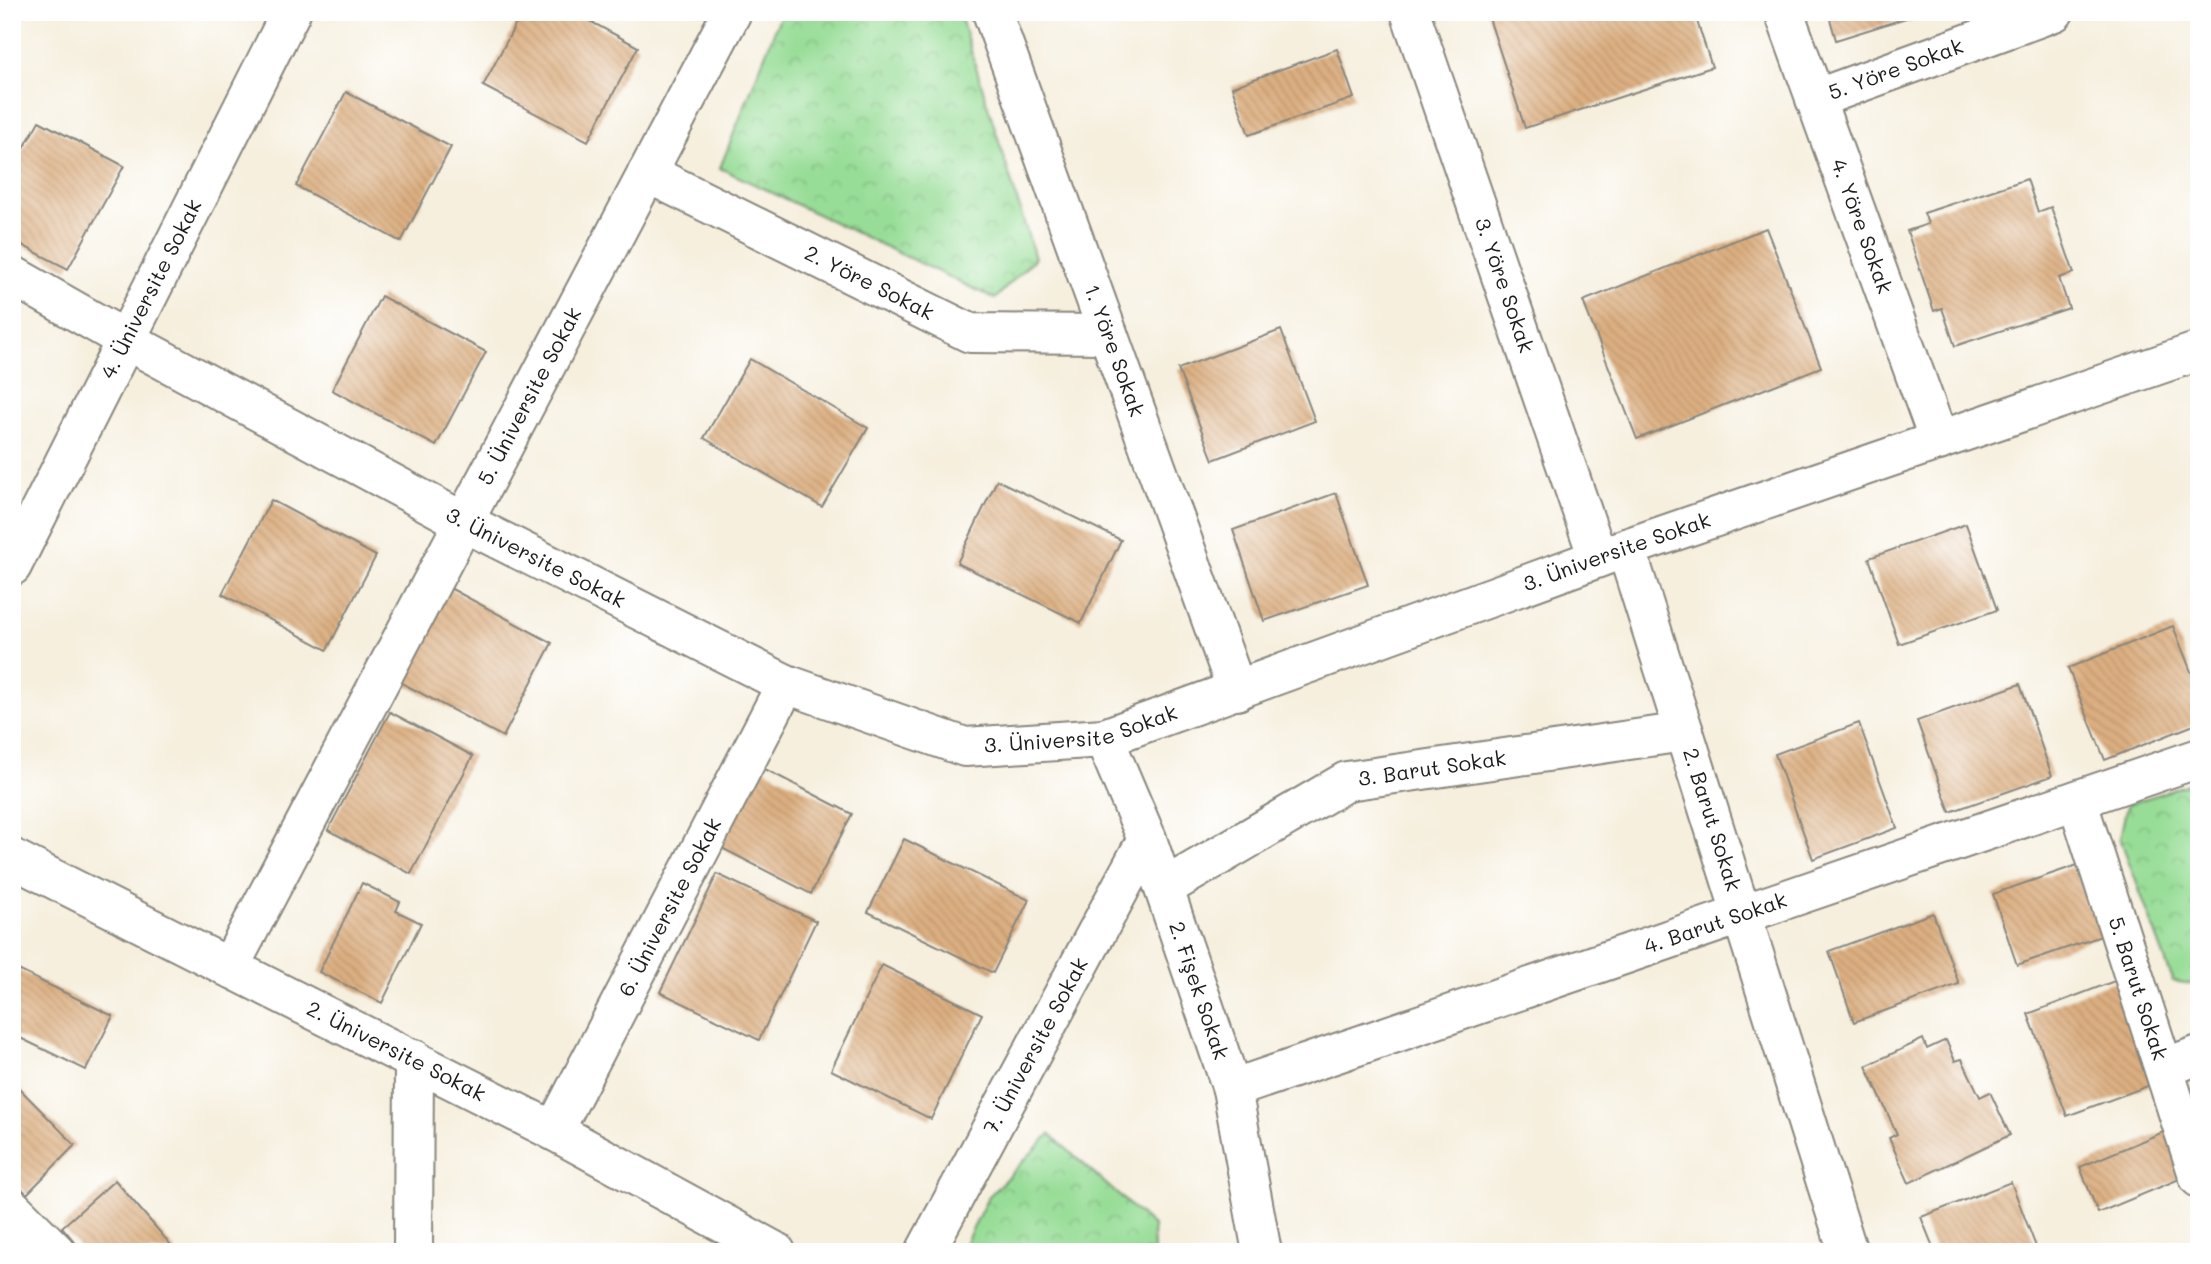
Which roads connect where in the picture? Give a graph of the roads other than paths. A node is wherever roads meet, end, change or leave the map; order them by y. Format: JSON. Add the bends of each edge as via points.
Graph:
{"nodes":[{"id":1,"x":291,"y":12,"type":"edge"},
{"id":2,"x":732,"y":12,"type":"edge"},
{"id":3,"x":992,"y":12,"type":"edge"},
{"id":4,"x":1410,"y":12,"type":"edge"},
{"id":5,"x":1784,"y":12,"type":"edge"},
{"id":6,"x":2054,"y":12,"type":"edge"},
{"id":7,"x":1815,"y":99,"type":"junction"},
{"id":8,"x":647,"y":173,"type":"junction"},
{"id":9,"x":12,"y":275,"type":"edge"},
{"id":10,"x":1108,"y":334,"type":"junction"},
{"id":11,"x":126,"y":340,"type":"junction"},
{"id":12,"x":2199,"y":351,"type":"edge"},
{"id":13,"x":1938,"y":441,"type":"junction"},
{"id":14,"x":464,"y":522,"type":"junction"},
{"id":15,"x":1612,"y":553,"type":"junction"},
{"id":16,"x":12,"y":566,"type":"edge"},
{"id":17,"x":786,"y":684,"type":"junction"},
{"id":18,"x":1237,"y":691,"type":"junction"},
{"id":19,"x":1684,"y":732,"type":"junction"},
{"id":20,"x":1104,"y":738,"type":"junction"},
{"id":21,"x":2199,"y":758,"type":"edge"},
{"id":22,"x":2077,"y":800,"type":"junction"},
{"id":23,"x":1147,"y":839,"type":"junction"},
{"id":24,"x":12,"y":858,"type":"edge"},
{"id":25,"x":1164,"y":888,"type":"junction"},
{"id":26,"x":1741,"y":915,"type":"junction"},
{"id":27,"x":229,"y":968,"type":"junction"},
{"id":28,"x":2199,"y":1055,"type":"edge"},
{"id":29,"x":414,"y":1059,"type":"junction"},
{"id":30,"x":2164,"y":1068,"type":"junction"},
{"id":31,"x":1232,"y":1089,"type":"junction"},
{"id":32,"x":554,"y":1131,"type":"junction"},
{"id":33,"x":2199,"y":1178,"type":"edge"},
{"id":34,"x":12,"y":1208,"type":"edge"},
{"id":35,"x":57,"y":1252,"type":"edge"},
{"id":36,"x":414,"y":1252,"type":"edge"},
{"id":37,"x":776,"y":1252,"type":"edge"},
{"id":38,"x":925,"y":1252,"type":"edge"},
{"id":39,"x":1262,"y":1252,"type":"edge"},
{"id":40,"x":1848,"y":1252,"type":"edge"}],
"edges":[{"from":1,"to":11,"type":"street","name":"4. Üniversite Sokak"},
{"from":2,"to":8,"type":"street","name":"5. Üniversite Sokak"},
{"from":3,"to":10,"type":"street","name":"1. Yöre Sokak"},
{"from":4,"to":15,"type":"street","name":"3. Yöre Sokak"},
{"from":5,"to":7,"type":"street","name":"4. Yöre Sokak"},
{"from":6,"to":7,"type":"street","name":"5. Yöre Sokak"},
{"from":7,"to":13,"type":"street","name":"4. Yöre Sokak"},
{"from":8,"to":10,"type":"street","name":"2. Yöre Sokak","via":[[970,333]]},
{"from":8,"to":14,"type":"street","name":"5. Üniversite Sokak"},
{"from":9,"to":11,"type":"street","name":"3. Üniversite Sokak"},
{"from":10,"to":18,"type":"street","name":"1. Yöre Sokak"},
{"from":11,"to":14,"type":"street","name":"3. Üniversite Sokak"},
{"from":11,"to":16,"type":"street","name":"4. Üniversite Sokak"},
{"from":12,"to":13,"type":"street","name":"3. Üniversite Sokak"},
{"from":13,"to":15,"type":"street","name":"3. Üniversite Sokak"},
{"from":14,"to":17,"type":"street","name":"3. Üniversite Sokak"},
{"from":14,"to":27,"type":"street","name":"5. Üniversite Sokak"},
{"from":15,"to":18,"type":"street","name":"3. Üniversite Sokak"},
{"from":15,"to":19,"type":"street","name":"2. Barut Sokak"},
{"from":17,"to":20,"type":"street","name":"3. Üniversite Sokak","via":[[965,747]]},
{"from":17,"to":32,"type":"street","name":"6. Üniversite Sokak"},
{"from":18,"to":20,"type":"street","name":"3. Üniversite Sokak"},
{"from":19,"to":25,"type":"street","name":"3. Barut Sokak","via":[[1347,781]]},
{"from":19,"to":26,"type":"street","name":"2. Barut Sokak"},
{"from":20,"to":23,"type":"street","name":"2. Fişek Sokak"},
{"from":21,"to":22,"type":"street","name":"4. Barut Sokak"},
{"from":22,"to":26,"type":"street","name":"4. Barut Sokak"},
{"from":22,"to":30,"type":"street","name":"5. Barut Sokak"},
{"from":23,"to":25,"type":"street","name":"2. Fişek Sokak"},
{"from":23,"to":38,"type":"street","name":"7. Üniversite Sokak"},
{"from":24,"to":27,"type":"street","name":"2. Üniversite Sokak"},
{"from":25,"to":31,"type":"street","name":"2. Fişek Sokak"},
{"from":26,"to":31,"type":"street","name":"4. Barut Sokak"},
{"from":26,"to":40,"type":"street","name":"2. Barut Sokak"},
{"from":27,"to":29,"type":"street","name":"2. Üniversite Sokak"},
{"from":28,"to":30,"type":"street"},
{"from":29,"to":32,"type":"street","name":"2. Üniversite Sokak"},
{"from":29,"to":36,"type":"street"},
{"from":30,"to":33,"type":"street","name":"5. Barut Sokak"},
{"from":31,"to":39,"type":"street","name":"2. Fişek Sokak"},
{"from":32,"to":37,"type":"street","name":"2. Üniversite Sokak"},
{"from":34,"to":35,"type":"street"}]}
